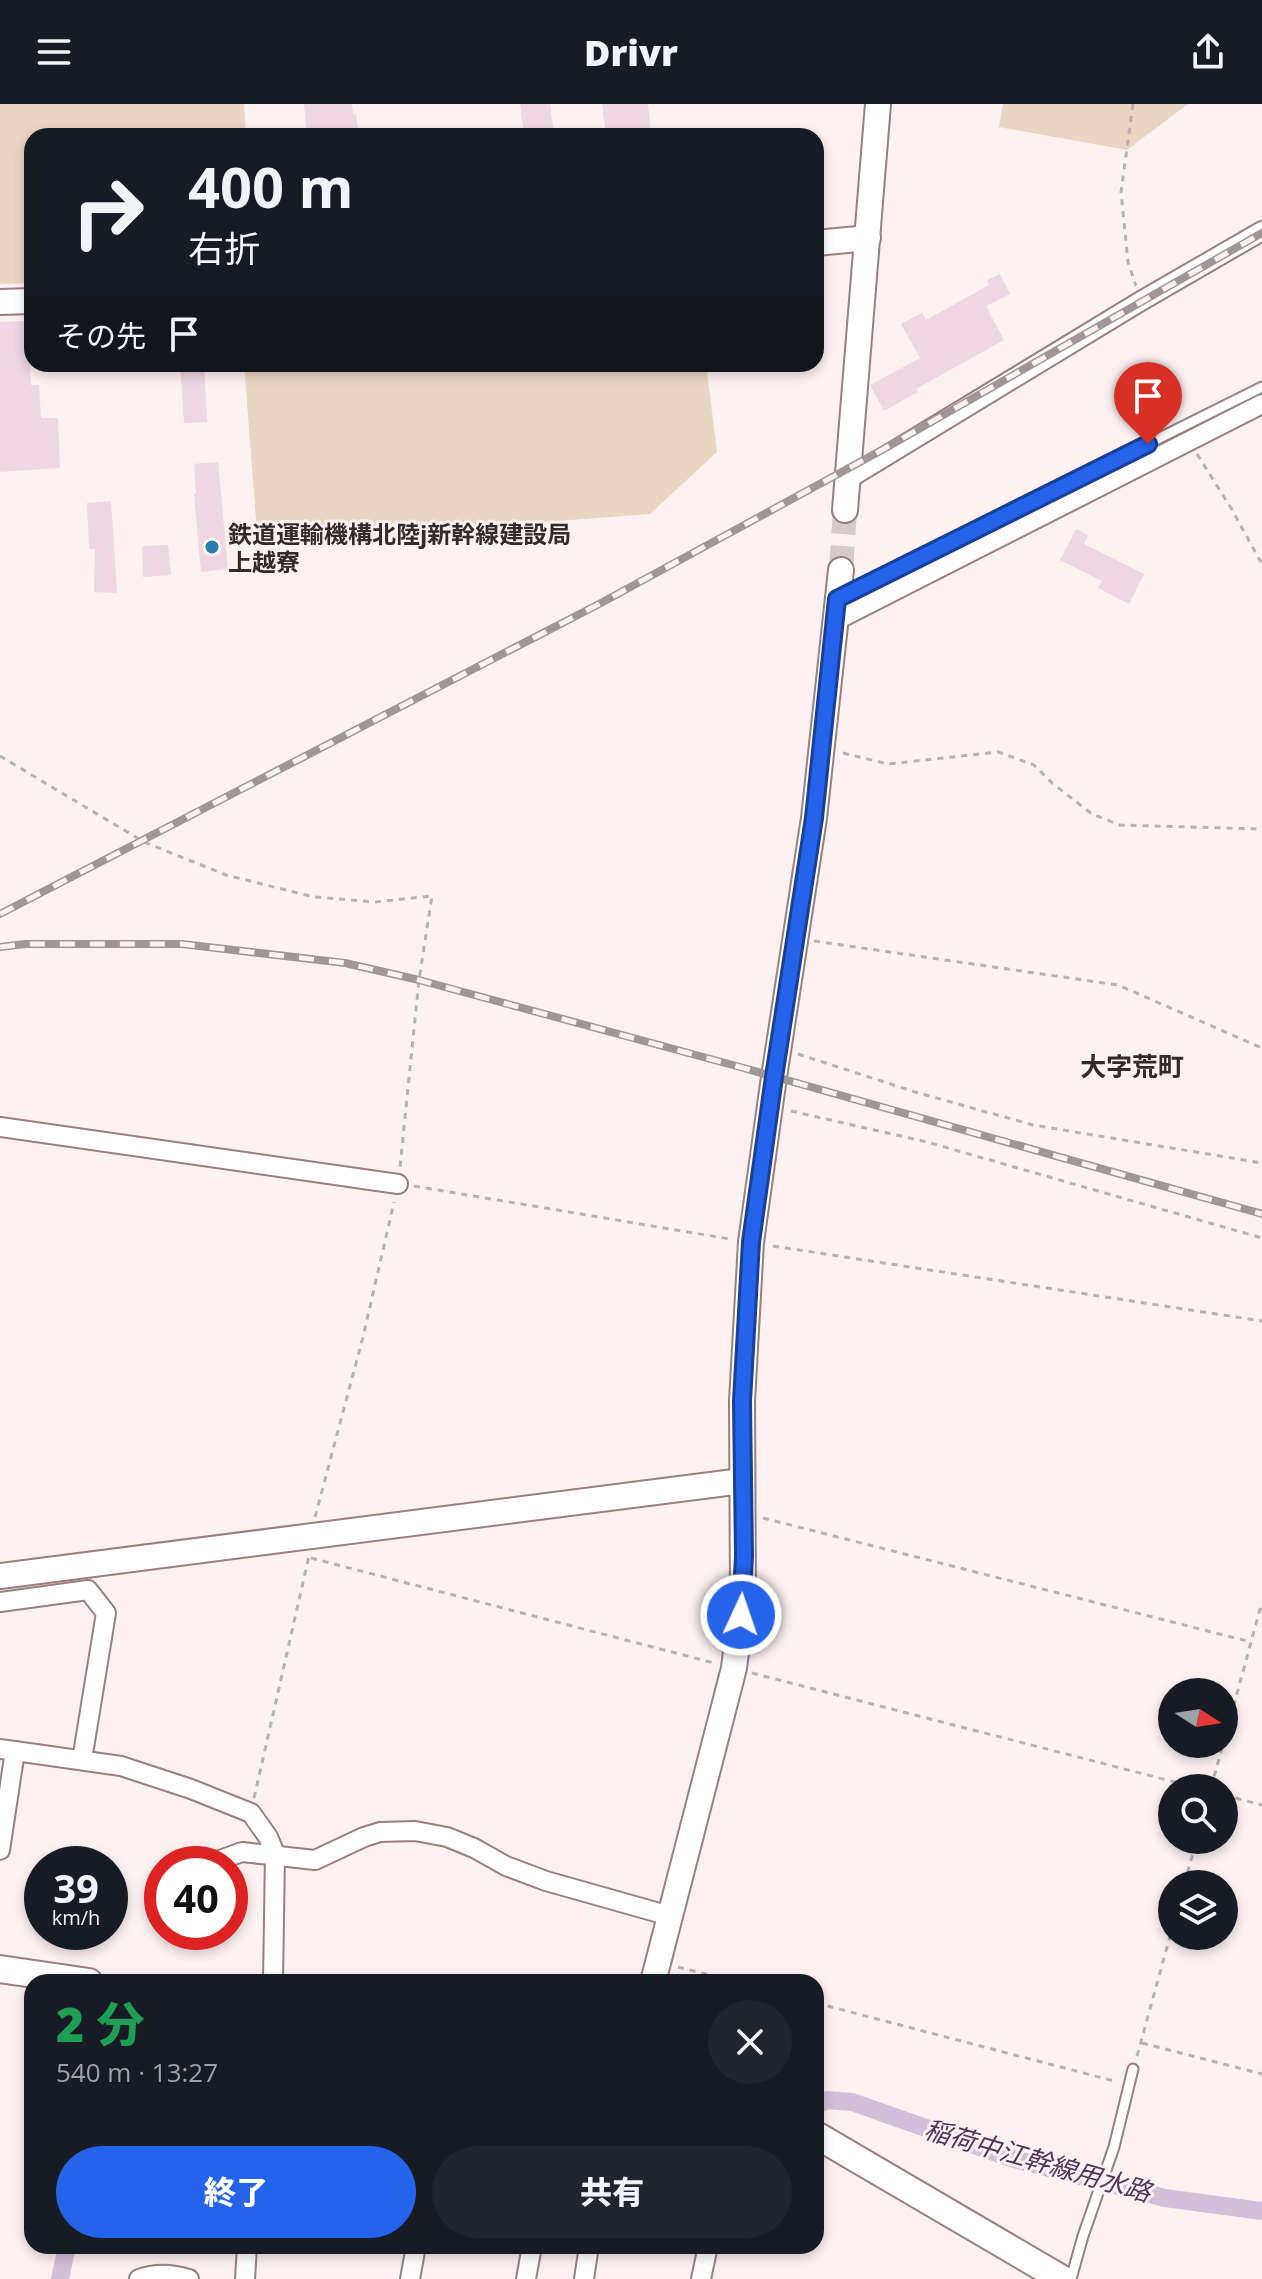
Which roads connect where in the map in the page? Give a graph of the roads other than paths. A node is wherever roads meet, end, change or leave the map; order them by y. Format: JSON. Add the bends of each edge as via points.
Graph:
{"nodes":[{"id":1,"x":878,"y":104,"type":"edge"},
{"id":2,"x":1262,"y":231,"type":"edge"},
{"id":3,"x":868,"y":238,"type":"junction"},
{"id":4,"x":824,"y":242,"type":"edge"},
{"id":5,"x":24,"y":301,"type":"edge"},
{"id":6,"x":0,"y":302,"type":"edge"},
{"id":7,"x":1262,"y":387,"type":"edge"},
{"id":8,"x":1262,"y":404,"type":"edge"},
{"id":9,"x":848,"y":479,"type":"junction"},
{"id":10,"x":845,"y":510,"type":"tunnel mouth"},
{"id":11,"x":841,"y":570,"type":"tunnel mouth"},
{"id":12,"x":836,"y":610,"type":"junction"},
{"id":13,"x":0,"y":1127,"type":"edge"},
{"id":14,"x":398,"y":1184,"type":"road end"},
{"id":15,"x":742,"y":1481,"type":"junction"},
{"id":16,"x":0,"y":1576,"type":"edge"},
{"id":17,"x":1,"y":1605,"type":"edge"},
{"id":18,"x":7,"y":1750,"type":"edge"},
{"id":19,"x":82,"y":1760,"type":"junction"},
{"id":20,"x":0,"y":1850,"type":"edge"},
{"id":21,"x":248,"y":1852,"type":"edge"},
{"id":22,"x":275,"y":1854,"type":"junction"},
{"id":23,"x":670,"y":1916,"type":"junction"},
{"id":24,"x":0,"y":1969,"type":"edge"},
{"id":25,"x":655,"y":1972,"type":"edge"},
{"id":26,"x":34,"y":1974,"type":"edge"},
{"id":27,"x":273,"y":1974,"type":"edge"},
{"id":28,"x":1133,"y":2069,"type":"road end"},
{"id":29,"x":824,"y":2140,"type":"edge"},
{"id":30,"x":247,"y":2254,"type":"edge"},
{"id":31,"x":415,"y":2254,"type":"edge"},
{"id":32,"x":531,"y":2254,"type":"edge"},
{"id":33,"x":588,"y":2254,"type":"edge"},
{"id":34,"x":706,"y":2254,"type":"edge"},
{"id":35,"x":139,"y":2279,"type":"edge"},
{"id":36,"x":189,"y":2279,"type":"edge"},
{"id":37,"x":245,"y":2279,"type":"edge"},
{"id":38,"x":410,"y":2279,"type":"edge"},
{"id":39,"x":526,"y":2279,"type":"edge"},
{"id":40,"x":584,"y":2279,"type":"edge"},
{"id":41,"x":701,"y":2279,"type":"edge"},
{"id":42,"x":1062,"y":2279,"type":"edge"},
{"id":43,"x":1071,"y":2279,"type":"edge"}],
"edges":[{"from":1,"to":3,"type":"street"},
{"from":2,"to":9,"type":"street"},
{"from":3,"to":4,"type":"street"},
{"from":3,"to":9,"type":"street"},
{"from":5,"to":6,"type":"street"},
{"from":7,"to":12,"type":"lane"},
{"from":8,"to":12,"type":"street"},
{"from":9,"to":10,"type":"street"},
{"from":11,"to":12,"type":"street"},
{"from":12,"to":15,"type":"street","via":[[814,818],[751,1242]]},
{"from":13,"to":14,"type":"street"},
{"from":15,"to":16,"type":"street","via":[[309,1547]]},
{"from":15,"to":23,"type":"street","via":[[743,1595],[734,1668]]},
{"from":17,"to":19,"type":"street","via":[[88,1590],[106,1613]]},
{"from":18,"to":19,"type":"street"},
{"from":18,"to":20,"type":"street"},
{"from":19,"to":22,"type":"street","via":[[148,1774],[251,1813]]},
{"from":21,"to":22,"type":"street"},
{"from":22,"to":23,"type":"street","via":[[315,1860],[380,1832],[415,1831],[447,1837],[546,1881]]},
{"from":22,"to":27,"type":"street"},
{"from":23,"to":25,"type":"street"},
{"from":24,"to":26,"type":"main road"},
{"from":28,"to":43,"type":"lane"},
{"from":29,"to":42,"type":"main road"},
{"from":30,"to":37,"type":"street"},
{"from":31,"to":38,"type":"street"},
{"from":32,"to":39,"type":"street"},
{"from":33,"to":40,"type":"street"},
{"from":34,"to":41,"type":"street"},
{"from":35,"to":36,"type":"street"}]}
